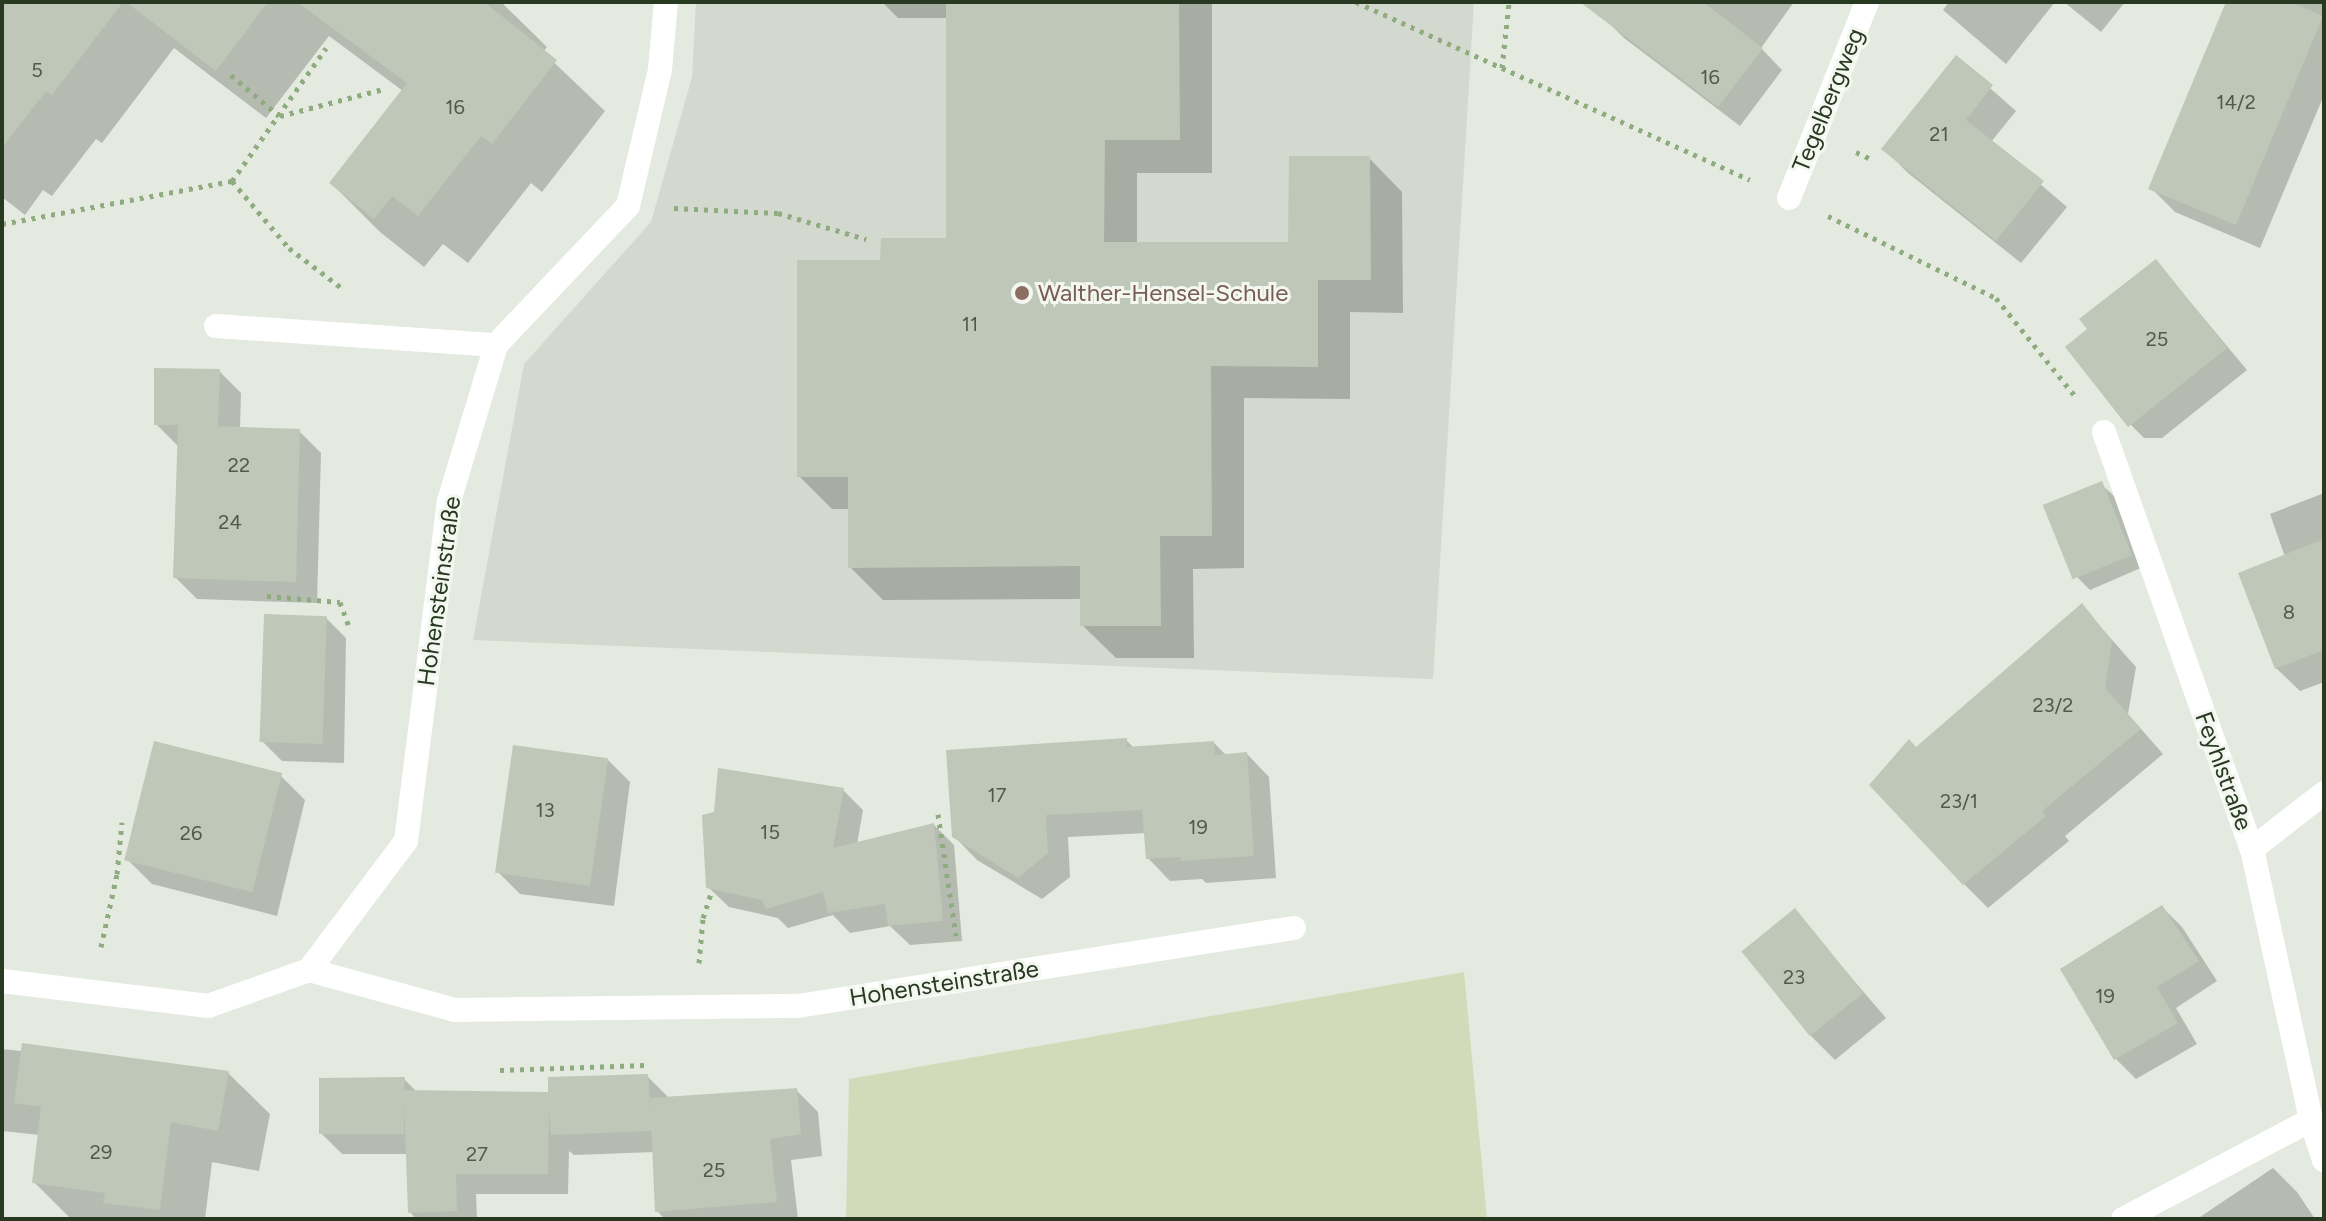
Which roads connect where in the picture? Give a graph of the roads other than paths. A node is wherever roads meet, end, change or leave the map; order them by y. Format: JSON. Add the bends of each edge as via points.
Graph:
{"nodes":[{"id":1,"x":666,"y":2,"type":"edge"},
{"id":2,"x":1867,"y":2,"type":"edge"},
{"id":3,"x":1789,"y":198,"type":"dead end"},
{"id":4,"x":216,"y":326,"type":"dead end"},
{"id":5,"x":496,"y":345,"type":"junction"},
{"id":6,"x":2104,"y":432,"type":"dead end"},
{"id":7,"x":2324,"y":793,"type":"edge"},
{"id":8,"x":2252,"y":849,"type":"junction"},
{"id":9,"x":1294,"y":928,"type":"dead end"},
{"id":10,"x":309,"y":970,"type":"junction"},
{"id":11,"x":2,"y":981,"type":"edge"},
{"id":12,"x":2311,"y":1120,"type":"junction"},
{"id":13,"x":2324,"y":1160,"type":"edge"},
{"id":14,"x":2123,"y":1219,"type":"edge"}],
"edges":[{"from":1,"to":5,"type":"street","name":"Hohensteinstraße","via":[[660,70],[628,206]]},
{"from":2,"to":3,"type":"street","name":"Tegelbergweg"},
{"from":4,"to":5,"type":"street"},
{"from":5,"to":10,"type":"street","name":"Hohensteinstraße","via":[[449,501],[406,841]]},
{"from":6,"to":8,"type":"street","name":"Feyhlstraße"},
{"from":7,"to":8,"type":"street"},
{"from":8,"to":12,"type":"street","name":"Feyhlstraße"},
{"from":9,"to":10,"type":"street","name":"Hohensteinstraße","via":[[798,1006],[455,1010]]},
{"from":10,"to":11,"type":"street","via":[[208,1006]]},
{"from":12,"to":13,"type":"street","name":"Feyhlstraße"},
{"from":12,"to":14,"type":"street"}]}
